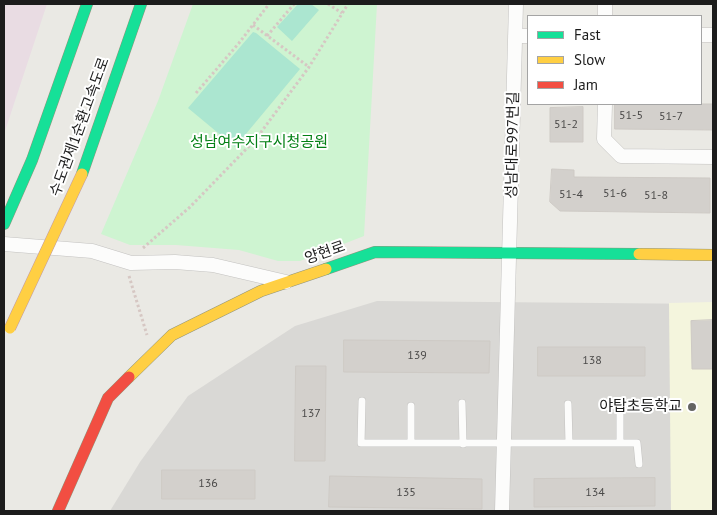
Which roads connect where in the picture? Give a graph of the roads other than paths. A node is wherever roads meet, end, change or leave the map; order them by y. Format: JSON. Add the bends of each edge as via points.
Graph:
{"nodes":[{"id":1,"x":87,"y":4,"type":"edge"},
{"id":2,"x":141,"y":4,"type":"edge"},
{"id":3,"x":516,"y":4,"type":"edge"},
{"id":4,"x":522,"y":36,"type":"edge"},
{"id":5,"x":605,"y":105,"type":"edge"},
{"id":6,"x":713,"y":157,"type":"edge"},
{"id":7,"x":4,"y":224,"type":"edge"},
{"id":8,"x":4,"y":244,"type":"edge"},
{"id":9,"x":510,"y":254,"type":"junction"},
{"id":10,"x":713,"y":255,"type":"edge"},
{"id":11,"x":286,"y":282,"type":"junction"},
{"id":12,"x":4,"y":340,"type":"edge"},
{"id":13,"x":362,"y":401,"type":"dead end"},
{"id":14,"x":462,"y":403,"type":"dead end"},
{"id":15,"x":568,"y":404,"type":"dead end"},
{"id":16,"x":411,"y":406,"type":"dead end"},
{"id":17,"x":620,"y":406,"type":"dead end"},
{"id":18,"x":411,"y":443,"type":"junction"},
{"id":19,"x":569,"y":443,"type":"junction"},
{"id":20,"x":620,"y":443,"type":"junction"},
{"id":21,"x":463,"y":444,"type":"junction"},
{"id":22,"x":503,"y":444,"type":"junction"},
{"id":23,"x":639,"y":464,"type":"dead end"},
{"id":24,"x":58,"y":511,"type":"edge"},
{"id":25,"x":502,"y":511,"type":"edge"}],
"edges":[{"from":1,"to":7,"type":"main road","via":[[32,160]]},
{"from":2,"to":12,"type":"main road","name":"수도권제1순환고속도로","bridge":true,"via":[[82,174]]},
{"from":3,"to":4,"type":"street","name":"성남대로997번길"},
{"from":4,"to":9,"type":"street","name":"성남대로997번길"},
{"from":5,"to":6,"type":"street","via":[[604,139],[621,156]]},
{"from":8,"to":11,"type":"street","via":[[92,251],[131,263],[213,265]]},
{"from":9,"to":10,"type":"main road","name":"양현로"},
{"from":9,"to":11,"type":"main road","name":"양현로","via":[[375,252]]},
{"from":9,"to":22,"type":"street","name":"성남대로997번길"},
{"from":11,"to":24,"type":"main road","name":"양현로","via":[[172,335],[108,398]]},
{"from":13,"to":18,"type":"lane","via":[[361,443]]},
{"from":14,"to":21,"type":"lane"},
{"from":15,"to":19,"type":"lane"},
{"from":16,"to":18,"type":"lane"},
{"from":17,"to":20,"type":"lane"},
{"from":18,"to":21,"type":"lane"},
{"from":19,"to":20,"type":"lane"},
{"from":19,"to":22,"type":"lane"},
{"from":20,"to":23,"type":"lane","via":[[637,443]]},
{"from":21,"to":22,"type":"lane"},
{"from":22,"to":25,"type":"street","name":"성남대로997번길"}]}
